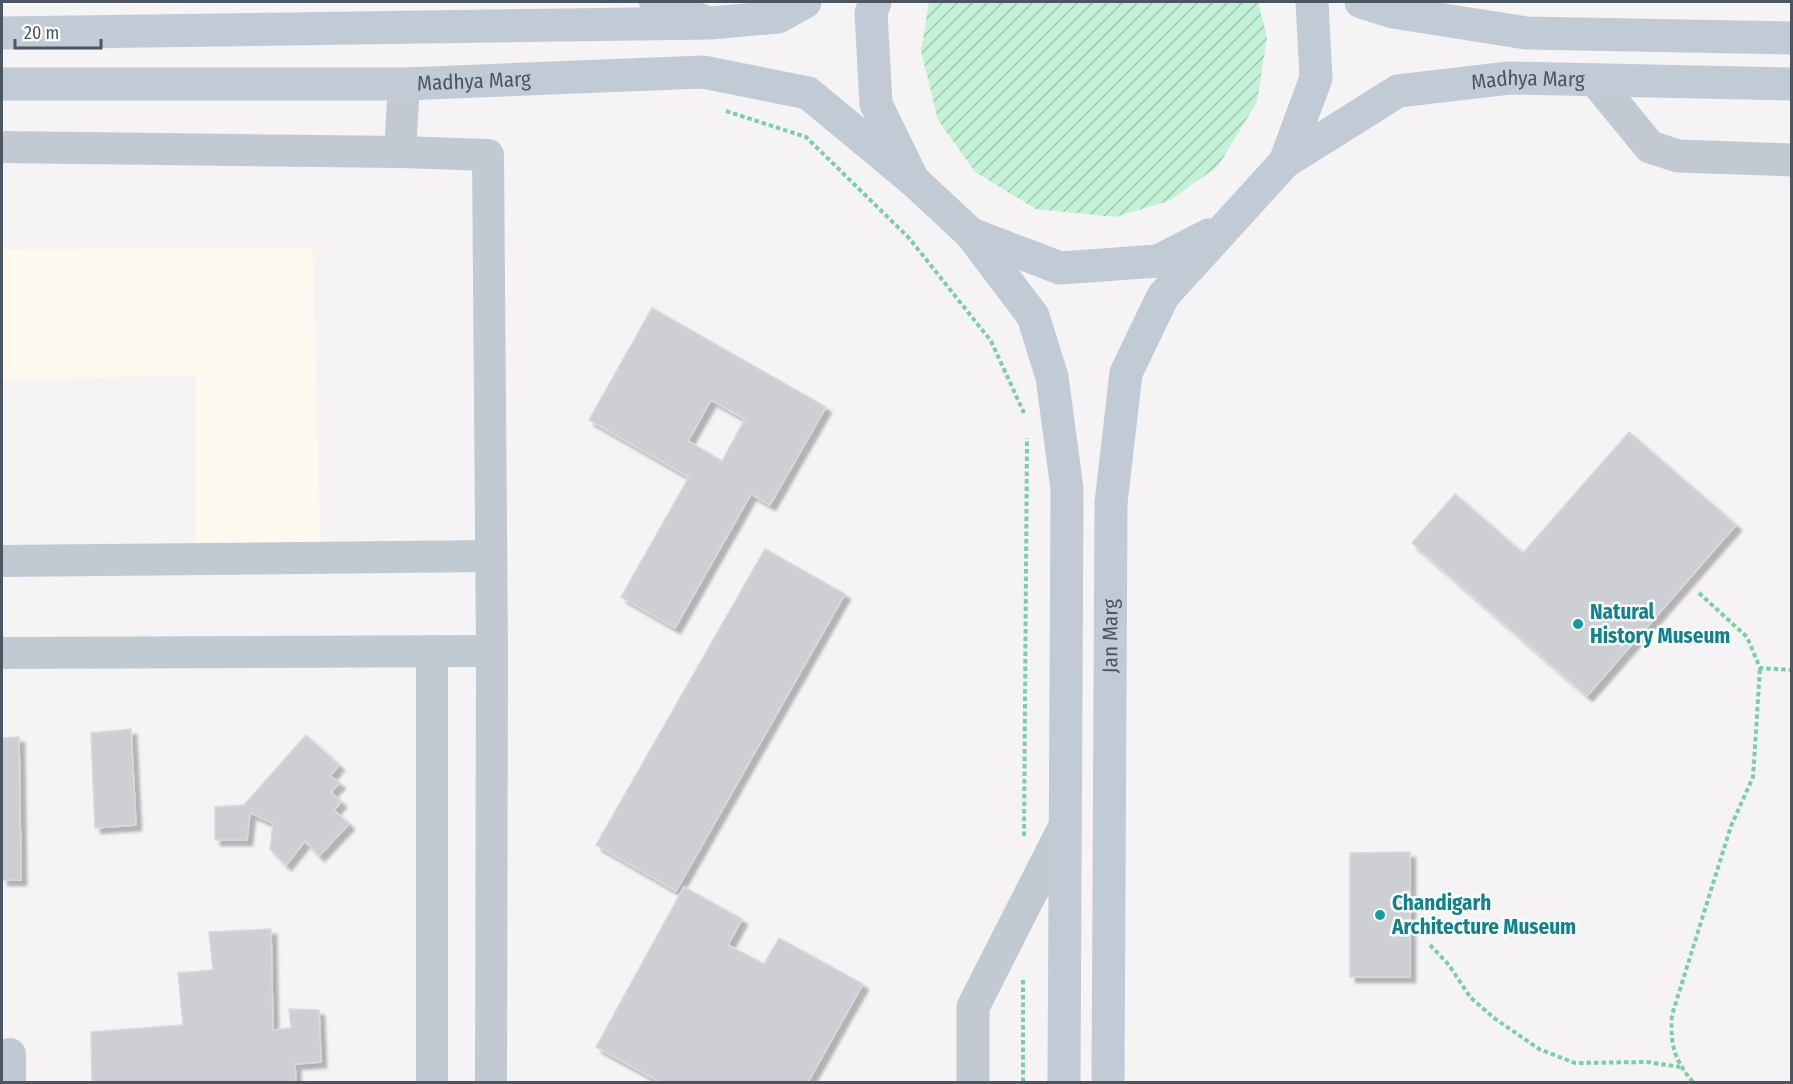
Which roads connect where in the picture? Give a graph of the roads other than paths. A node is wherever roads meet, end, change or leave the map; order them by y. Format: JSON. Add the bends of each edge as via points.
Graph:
{"nodes":[{"id":1,"x":655,"y":2,"type":"edge"},
{"id":2,"x":805,"y":2,"type":"edge"},
{"id":3,"x":875,"y":2,"type":"edge"},
{"id":4,"x":1312,"y":2,"type":"edge"},
{"id":5,"x":1361,"y":2,"type":"edge"},
{"id":6,"x":711,"y":23,"type":"junction"},
{"id":7,"x":2,"y":33,"type":"edge"},
{"id":8,"x":1791,"y":38,"type":"edge"},
{"id":9,"x":1595,"y":80,"type":"junction"},
{"id":10,"x":2,"y":84,"type":"edge"},
{"id":11,"x":404,"y":84,"type":"junction"},
{"id":12,"x":1791,"y":84,"type":"edge"},
{"id":13,"x":2,"y":147,"type":"edge"},
{"id":14,"x":400,"y":152,"type":"junction"},
{"id":15,"x":1791,"y":160,"type":"edge"},
{"id":16,"x":1285,"y":162,"type":"junction"},
{"id":17,"x":913,"y":180,"type":"junction"},
{"id":18,"x":1227,"y":226,"type":"junction"},
{"id":19,"x":971,"y":234,"type":"junction"},
{"id":20,"x":491,"y":556,"type":"junction"},
{"id":21,"x":2,"y":561,"type":"edge"},
{"id":22,"x":432,"y":651,"type":"junction"},
{"id":23,"x":492,"y":651,"type":"junction"},
{"id":24,"x":2,"y":653,"type":"edge"},
{"id":25,"x":1065,"y":826,"type":"junction"},
{"id":26,"x":432,"y":1083,"type":"edge"},
{"id":27,"x":491,"y":1083,"type":"edge"},
{"id":28,"x":973,"y":1083,"type":"edge"},
{"id":29,"x":1064,"y":1083,"type":"edge"},
{"id":30,"x":1108,"y":1083,"type":"edge"}],
"edges":[{"from":1,"to":6,"type":"street"},
{"from":2,"to":6,"type":"main road","via":[[778,17]]},
{"from":3,"to":17,"type":"main road","via":[[872,13],[876,104]]},
{"from":4,"to":16,"type":"main road","via":[[1316,78]]},
{"from":5,"to":8,"type":"main road","via":[[1393,12],[1526,33]]},
{"from":6,"to":7,"type":"main road"},
{"from":9,"to":12,"type":"main road","name":"Madhya Marg"},
{"from":9,"to":15,"type":"street","via":[[1650,147],[1678,156]]},
{"from":9,"to":16,"type":"main road","name":"Madhya Marg","via":[[1509,78],[1398,91]]},
{"from":10,"to":11,"type":"main road","name":"Madhya Marg"},
{"from":11,"to":14,"type":"street"},
{"from":11,"to":17,"type":"main road","name":"Madhya Marg","via":[[703,72],[808,93]]},
{"from":13,"to":14,"type":"street"},
{"from":14,"to":20,"type":"street","via":[[488,155]]},
{"from":16,"to":18,"type":"main road","name":"Jan Marg"},
{"from":17,"to":19,"type":"main road","name":"Madhya Marg"},
{"from":18,"to":19,"type":"main road","via":[[1158,261],[1060,268]]},
{"from":18,"to":30,"type":"main road","name":"Jan Marg","via":[[1163,296],[1126,373],[1111,503]]},
{"from":19,"to":25,"type":"main road","name":"Jan Marg","via":[[1033,316],[1052,376],[1067,489]]},
{"from":20,"to":21,"type":"street"},
{"from":20,"to":23,"type":"street"},
{"from":22,"to":23,"type":"street"},
{"from":22,"to":24,"type":"street"},
{"from":22,"to":26,"type":"street"},
{"from":23,"to":27,"type":"street"},
{"from":25,"to":28,"type":"street","via":[[973,1007]]},
{"from":25,"to":29,"type":"main road","name":"Jan Marg"}]}
